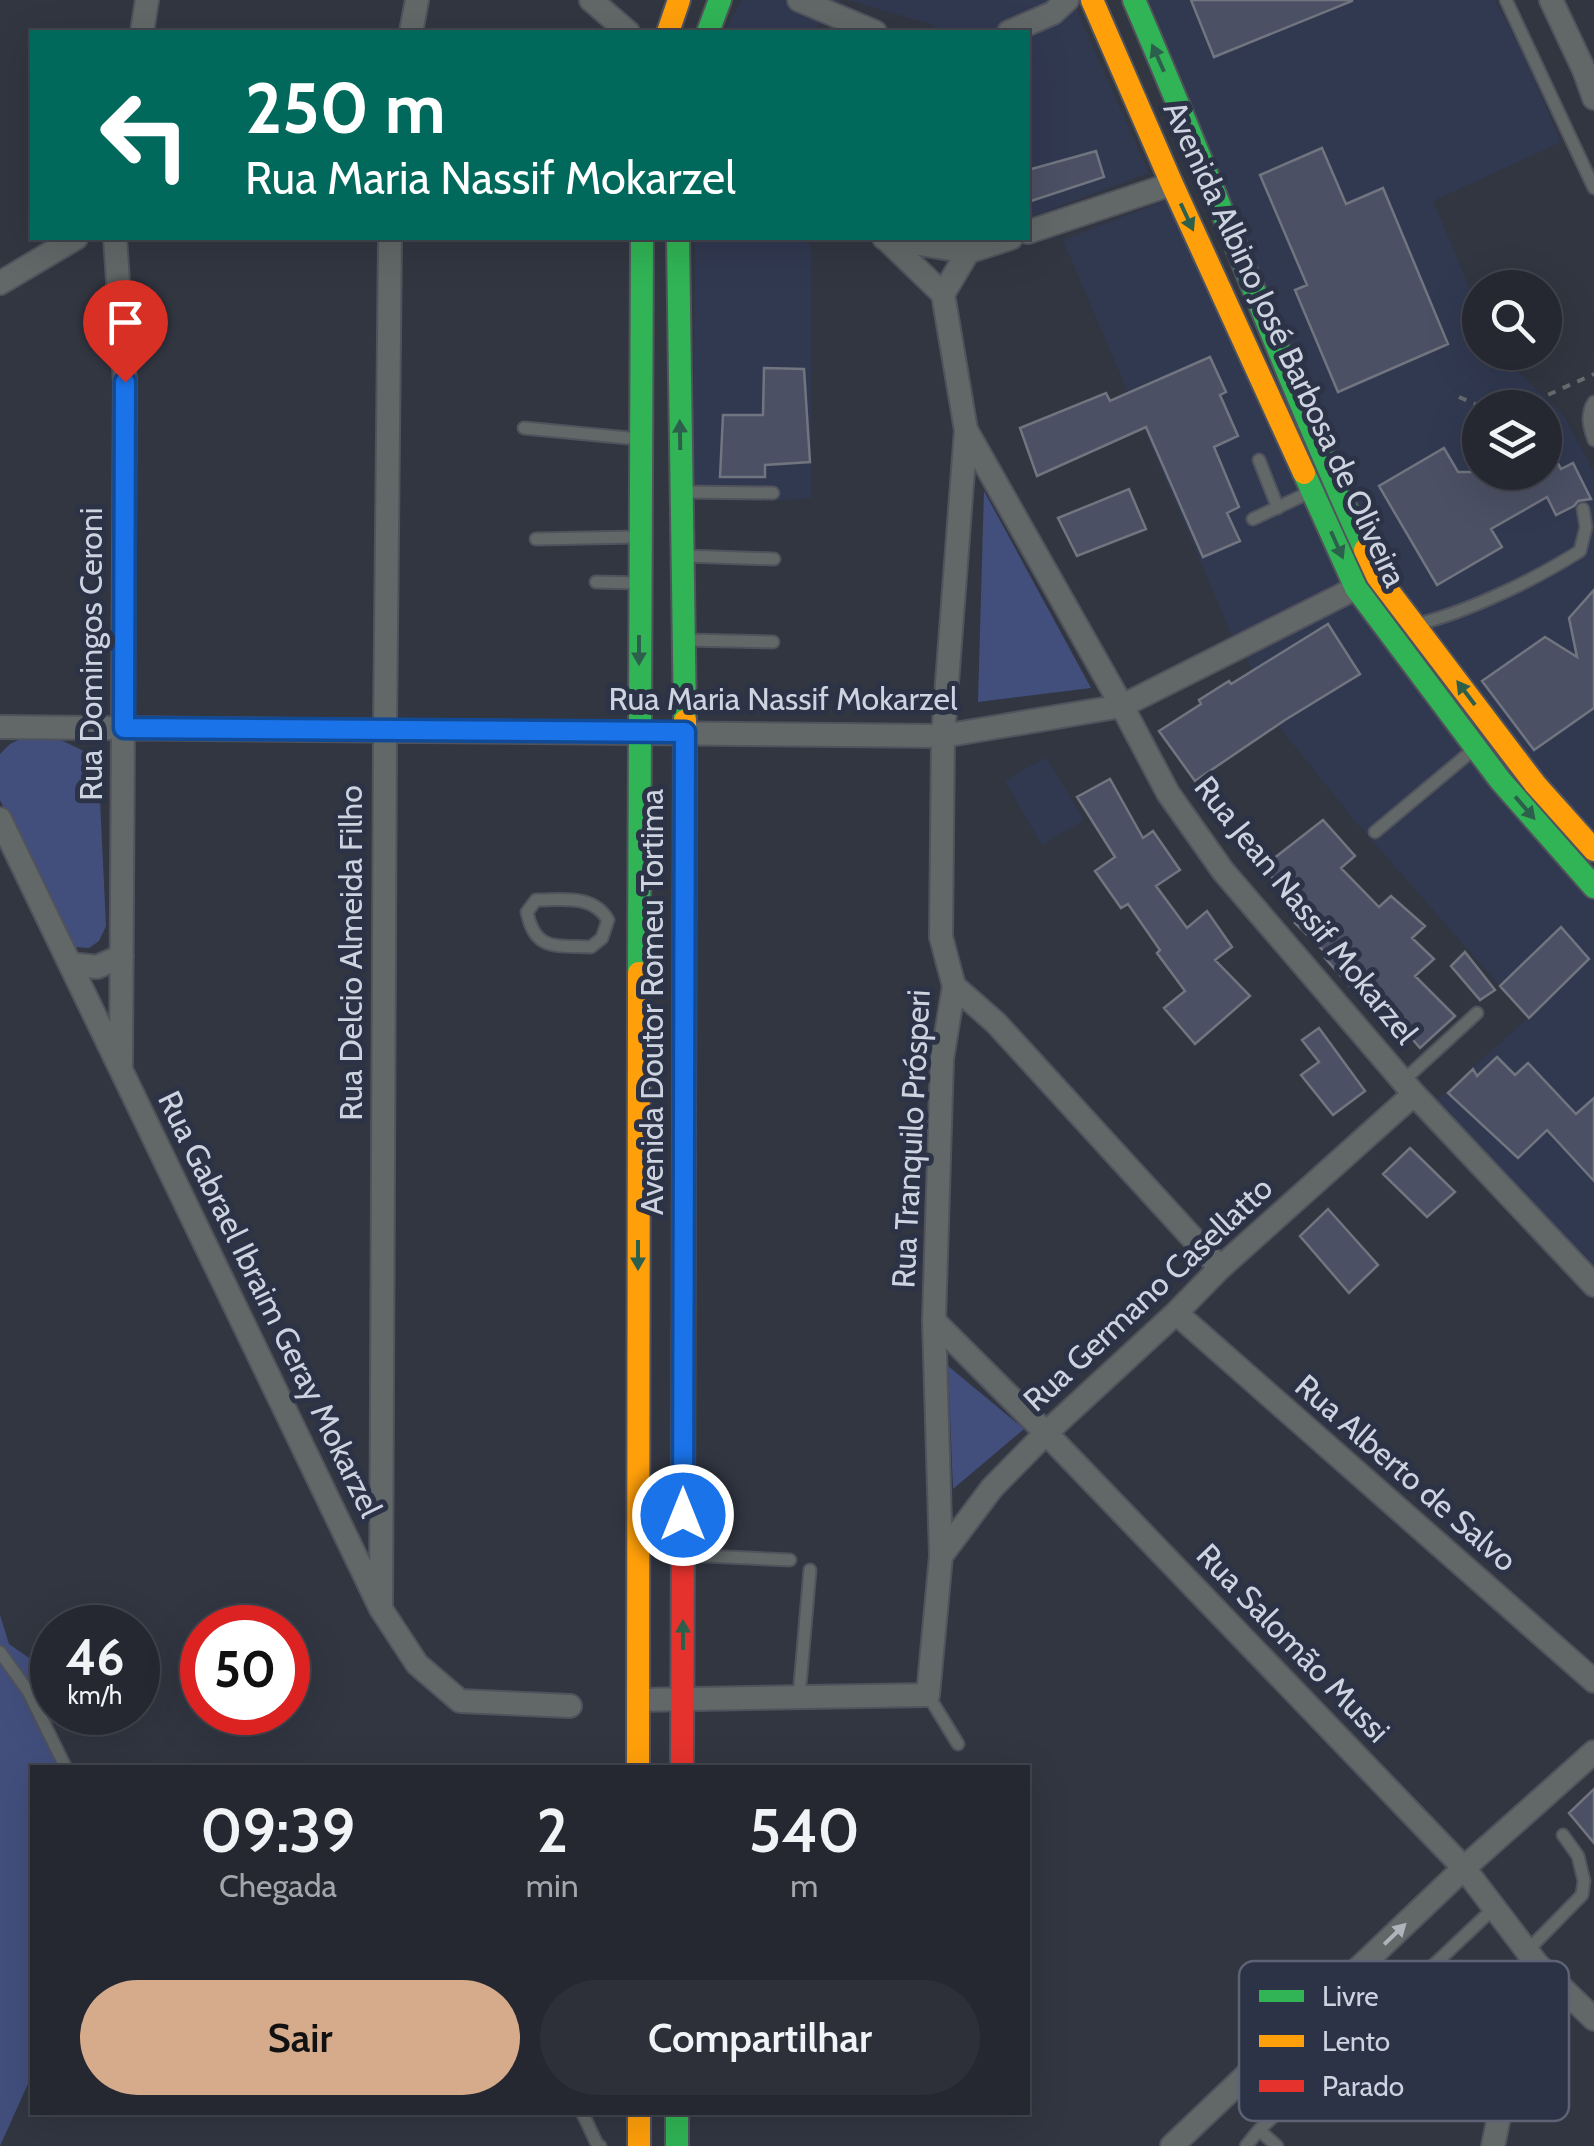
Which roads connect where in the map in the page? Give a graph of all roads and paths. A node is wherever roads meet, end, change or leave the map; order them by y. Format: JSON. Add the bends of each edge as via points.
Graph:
{"nodes":[{"id":1,"x":147,"y":0,"type":"edge"},
{"id":2,"x":417,"y":0,"type":"edge"},
{"id":3,"x":591,"y":0,"type":"edge"},
{"id":4,"x":679,"y":0,"type":"edge"},
{"id":5,"x":720,"y":0,"type":"edge"},
{"id":6,"x":799,"y":0,"type":"edge"},
{"id":7,"x":1068,"y":0,"type":"edge"},
{"id":8,"x":1092,"y":0,"type":"edge"},
{"id":9,"x":1134,"y":0,"type":"edge"},
{"id":10,"x":1506,"y":0,"type":"edge"},
{"id":11,"x":1550,"y":0,"type":"edge"},
{"id":12,"x":142,"y":30,"type":"edge"},
{"id":13,"x":411,"y":30,"type":"edge"},
{"id":14,"x":626,"y":30,"type":"edge"},
{"id":15,"x":669,"y":30,"type":"edge"},
{"id":16,"x":709,"y":30,"type":"edge"},
{"id":17,"x":869,"y":30,"type":"edge"},
{"id":18,"x":1014,"y":30,"type":"edge"},
{"id":19,"x":1589,"y":64,"type":"edge"},
{"id":20,"x":1594,"y":98,"type":"edge"},
{"id":21,"x":1179,"y":104,"type":"junction"},
{"id":22,"x":1144,"y":116,"type":"junction"},
{"id":23,"x":1172,"y":184,"type":"junction"},
{"id":24,"x":1594,"y":188,"type":"edge"},
{"id":25,"x":1030,"y":231,"type":"edge"},
{"id":26,"x":73,"y":240,"type":"edge"},
{"id":27,"x":115,"y":240,"type":"edge"},
{"id":28,"x":390,"y":240,"type":"edge"},
{"id":29,"x":642,"y":240,"type":"edge"},
{"id":30,"x":678,"y":240,"type":"edge"},
{"id":31,"x":887,"y":240,"type":"edge"},
{"id":32,"x":908,"y":240,"type":"edge"},
{"id":33,"x":999,"y":240,"type":"edge"},
{"id":34,"x":967,"y":245,"type":"edge"},
{"id":35,"x":0,"y":283,"type":"edge"},
{"id":36,"x":943,"y":294,"type":"junction"},
{"id":37,"x":1594,"y":374,"type":"edge"},
{"id":38,"x":1559,"y":390,"type":"edge"},
{"id":39,"x":1459,"y":396,"type":"dead end"},
{"id":40,"x":1462,"y":397,"type":"edge"},
{"id":41,"x":1594,"y":402,"type":"edge"},
{"id":42,"x":524,"y":428,"type":"dead end"},
{"id":43,"x":966,"y":430,"type":"junction"},
{"id":44,"x":641,"y":439,"type":"junction"},
{"id":45,"x":1594,"y":440,"type":"edge"},
{"id":46,"x":1259,"y":460,"type":"dead end"},
{"id":47,"x":1312,"y":490,"type":"junction"},
{"id":48,"x":682,"y":492,"type":"junction"},
{"id":49,"x":774,"y":493,"type":"dead end"},
{"id":50,"x":1278,"y":508,"type":"junction"},
{"id":51,"x":1582,"y":509,"type":"dead end"},
{"id":52,"x":1253,"y":519,"type":"dead end"},
{"id":53,"x":640,"y":536,"type":"junction"},
{"id":54,"x":536,"y":540,"type":"dead end"},
{"id":55,"x":682,"y":556,"type":"junction"},
{"id":56,"x":774,"y":559,"type":"dead end"},
{"id":57,"x":596,"y":582,"type":"dead end"},
{"id":58,"x":640,"y":583,"type":"junction"},
{"id":59,"x":1356,"y":588,"type":"junction"},
{"id":60,"x":1414,"y":626,"type":"junction"},
{"id":61,"x":684,"y":640,"type":"junction"},
{"id":62,"x":772,"y":642,"type":"dead end"},
{"id":63,"x":1122,"y":706,"type":"junction"},
{"id":64,"x":0,"y":727,"type":"edge"},
{"id":65,"x":124,"y":728,"type":"junction"},
{"id":66,"x":385,"y":730,"type":"junction"},
{"id":67,"x":639,"y":732,"type":"junction"},
{"id":68,"x":685,"y":732,"type":"junction"},
{"id":69,"x":943,"y":736,"type":"junction"},
{"id":70,"x":1476,"y":748,"type":"junction"},
{"id":71,"x":0,"y":819,"type":"edge"},
{"id":72,"x":1375,"y":832,"type":"dead end"},
{"id":73,"x":1592,"y":845,"type":"edge"},
{"id":74,"x":1594,"y":887,"type":"edge"},
{"id":75,"x":639,"y":919,"type":"junction"},
{"id":76,"x":608,"y":920,"type":"junction"},
{"id":77,"x":122,"y":956,"type":"junction"},
{"id":78,"x":70,"y":964,"type":"junction"},
{"id":79,"x":954,"y":986,"type":"junction"},
{"id":80,"x":1477,"y":1012,"type":"dead end"},
{"id":81,"x":121,"y":1071,"type":"junction"},
{"id":82,"x":1408,"y":1088,"type":"junction"},
{"id":83,"x":1220,"y":1268,"type":"junction"},
{"id":84,"x":1594,"y":1285,"type":"edge"},
{"id":85,"x":1176,"y":1313,"type":"junction"},
{"id":86,"x":934,"y":1321,"type":"junction"},
{"id":87,"x":1046,"y":1433,"type":"junction"},
{"id":88,"x":683,"y":1554,"type":"junction"},
{"id":89,"x":941,"y":1556,"type":"junction"},
{"id":90,"x":790,"y":1560,"type":"dead end"},
{"id":91,"x":810,"y":1570,"type":"dead end"},
{"id":92,"x":381,"y":1609,"type":"junction"},
{"id":93,"x":0,"y":1652,"type":"edge"},
{"id":94,"x":1594,"y":1681,"type":"edge"},
{"id":95,"x":928,"y":1695,"type":"junction"},
{"id":96,"x":799,"y":1696,"type":"junction"},
{"id":97,"x":683,"y":1698,"type":"junction"},
{"id":98,"x":638,"y":1700,"type":"junction"},
{"id":99,"x":570,"y":1706,"type":"dead end"},
{"id":100,"x":958,"y":1744,"type":"dead end"},
{"id":101,"x":1594,"y":1752,"type":"edge"},
{"id":102,"x":64,"y":1765,"type":"edge"},
{"id":103,"x":638,"y":1765,"type":"edge"},
{"id":104,"x":682,"y":1765,"type":"edge"},
{"id":105,"x":1563,"y":1835,"type":"dead end"},
{"id":106,"x":1464,"y":1868,"type":"junction"},
{"id":107,"x":1494,"y":1908,"type":"junction"},
{"id":108,"x":1532,"y":1958,"type":"junction"},
{"id":109,"x":1366,"y":1961,"type":"edge"},
{"id":110,"x":1438,"y":1961,"type":"edge"},
{"id":111,"x":1531,"y":1961,"type":"edge"},
{"id":112,"x":1535,"y":1961,"type":"edge"},
{"id":113,"x":1569,"y":1994,"type":"edge"},
{"id":114,"x":1594,"y":2019,"type":"edge"},
{"id":115,"x":1239,"y":2082,"type":"edge"},
{"id":116,"x":583,"y":2115,"type":"edge"},
{"id":117,"x":639,"y":2115,"type":"edge"},
{"id":118,"x":678,"y":2115,"type":"edge"},
{"id":119,"x":1269,"y":2121,"type":"edge"},
{"id":120,"x":1498,"y":2121,"type":"edge"},
{"id":121,"x":1259,"y":2130,"type":"junction"},
{"id":122,"x":600,"y":2146,"type":"edge"},
{"id":123,"x":639,"y":2146,"type":"edge"},
{"id":124,"x":677,"y":2146,"type":"edge"},
{"id":125,"x":1172,"y":2146,"type":"edge"},
{"id":126,"x":1246,"y":2146,"type":"edge"},
{"id":127,"x":1277,"y":2146,"type":"edge"},
{"id":128,"x":1493,"y":2146,"type":"edge"}],
"edges":[{"from":1,"to":12,"type":"street"},
{"from":2,"to":13,"type":"street"},
{"from":3,"to":14,"type":"street"},
{"from":4,"to":15,"type":"main road"},
{"from":5,"to":16,"type":"main road"},
{"from":6,"to":17,"type":"street"},
{"from":7,"to":18,"type":"street"},
{"from":8,"to":22,"type":"main road","name":"Avenida Albino José Barbosa de Oliveira"},
{"from":21,"to":9,"type":"main road","name":"Avenida Albino José Barbosa de Oliveira","one_way":true},
{"from":10,"to":24,"type":"lane"},
{"from":11,"to":19,"type":"street"},
{"from":19,"to":20,"type":"street"},
{"from":21,"to":22,"type":"main road"},
{"from":21,"to":60,"type":"main road","name":"Avenida Albino José Barbosa de Oliveira","via":[[1322,457],[1377,576]]},
{"from":22,"to":23,"type":"main road","name":"Avenida Albino José Barbosa de Oliveira"},
{"from":23,"to":25,"type":"street"},
{"from":23,"to":47,"type":"main road","name":"Avenida Albino José Barbosa de Oliveira","one_way":true},
{"from":26,"to":35,"type":"street"},
{"from":27,"to":65,"type":"street","name":"Rua Domingos Ceroni","via":[[125,382]]},
{"from":28,"to":66,"type":"street","name":"Rua Delcio Almeida Filho"},
{"from":29,"to":44,"type":"main road","name":"Avenida Doutor Romeu Tortima"},
{"from":48,"to":30,"type":"main road","name":"Avenida Doutor Romeu Tortima","one_way":true},
{"from":31,"to":36,"type":"street"},
{"from":32,"to":34,"type":"street"},
{"from":33,"to":34,"type":"street"},
{"from":34,"to":36,"type":"street"},
{"from":36,"to":43,"type":"street","name":"Rua Tranquilo Prósperi"},
{"from":37,"to":38,"type":"path"},
{"from":39,"to":40,"type":"path"},
{"from":41,"to":45,"type":"lane"},
{"from":42,"to":44,"type":"lane"},
{"from":43,"to":63,"type":"street","name":"Rua Jean Nassif Mokarzel"},
{"from":43,"to":69,"type":"street","name":"Rua Tranquilo Prósperi"},
{"from":44,"to":53,"type":"main road","name":"Avenida Doutor Romeu Tortima"},
{"from":46,"to":50,"type":"lane"},
{"from":47,"to":50,"type":"lane"},
{"from":47,"to":59,"type":"main road","name":"Avenida Albino José Barbosa de Oliveira","one_way":true},
{"from":48,"to":49,"type":"lane"},
{"from":48,"to":55,"type":"main road","name":"Avenida Doutor Romeu Tortima"},
{"from":50,"to":52,"type":"lane"},
{"from":51,"to":60,"type":"lane","via":[[1580,550],[1550,570]]},
{"from":53,"to":54,"type":"lane"},
{"from":53,"to":58,"type":"main road","name":"Avenida Doutor Romeu Tortima"},
{"from":55,"to":56,"type":"lane"},
{"from":55,"to":61,"type":"main road","name":"Avenida Doutor Romeu Tortima"},
{"from":57,"to":58,"type":"lane"},
{"from":58,"to":67,"type":"main road","name":"Avenida Doutor Romeu Tortima","one_way":true},
{"from":59,"to":63,"type":"street","name":"Rua Maria Nassif Mokarzel"},
{"from":59,"to":70,"type":"main road","name":"Avenida Albino José Barbosa de Oliveira"},
{"from":73,"to":60,"type":"main road","name":"Avenida Albino José Barbosa de Oliveira","one_way":true,"via":[[1535,784]]},
{"from":61,"to":62,"type":"lane"},
{"from":61,"to":68,"type":"main road","name":"Avenida Doutor Romeu Tortima"},
{"from":63,"to":69,"type":"street","name":"Rua Maria Nassif Mokarzel"},
{"from":63,"to":82,"type":"street","name":"Rua Jean Nassif Mokarzel","via":[[1168,793],[1223,871]]},
{"from":64,"to":65,"type":"street","name":"Rua Maria Nassif Mokarzel"},
{"from":65,"to":66,"type":"street","name":"Rua Maria Nassif Mokarzel"},
{"from":65,"to":77,"type":"street","name":"Rua Domingos Ceroni"},
{"from":66,"to":67,"type":"street","name":"Rua Maria Nassif Mokarzel"},
{"from":66,"to":92,"type":"street","name":"Rua Delcio Almeida Filho"},
{"from":67,"to":68,"type":"street","name":"Rua Maria Nassif Mokarzel"},
{"from":67,"to":75,"type":"main road","name":"Avenida Doutor Romeu Tortima"},
{"from":68,"to":69,"type":"street","name":"Rua Maria Nassif Mokarzel"},
{"from":68,"to":88,"type":"main road","name":"Avenida Doutor Romeu Tortima"},
{"from":69,"to":79,"type":"street","name":"Rua Tranquilo Prósperi","via":[[941,937]]},
{"from":70,"to":72,"type":"lane"},
{"from":70,"to":74,"type":"main road","name":"Avenida Albino José Barbosa de Oliveira","one_way":true},
{"from":71,"to":78,"type":"street","name":"Rua Gabrael Ibraim Geray Mokarzel"},
{"from":75,"to":76,"type":"lane"},
{"from":75,"to":98,"type":"main road","name":"Avenida Doutor Romeu Tortima","one_way":true},
{"from":76,"to":76,"type":"lane","via":[[601,908],[581,900],[536,900],[527,912],[538,940],[556,944],[591,947]]},
{"from":77,"to":78,"type":"street","via":[[97,966]]},
{"from":77,"to":81,"type":"street","name":"Rua Domingos Ceroni"},
{"from":78,"to":81,"type":"street","name":"Rua Gabrael Ibraim Geray Mokarzel"},
{"from":79,"to":83,"type":"street","via":[[996,1023]]},
{"from":79,"to":86,"type":"street","name":"Rua Tranquilo Prósperi","via":[[942,1059]]},
{"from":80,"to":82,"type":"lane"},
{"from":81,"to":92,"type":"street","name":"Rua Gabrael Ibraim Geray Mokarzel"},
{"from":82,"to":83,"type":"street","name":"Rua Germano Casellatto"},
{"from":82,"to":84,"type":"street","name":"Rua Jean Nassif Mokarzel"},
{"from":83,"to":85,"type":"street","name":"Rua Germano Casellatto"},
{"from":85,"to":87,"type":"street","name":"Rua Germano Casellatto"},
{"from":85,"to":94,"type":"street","name":"Rua Alberto de Salvo"},
{"from":86,"to":87,"type":"street","name":"Rua Salomão Mussi"},
{"from":86,"to":89,"type":"street","name":"Rua Tranquilo Prósperi"},
{"from":87,"to":89,"type":"street","name":"Rua Germano Casellatto","via":[[992,1488]]},
{"from":87,"to":106,"type":"street","name":"Rua Salomão Mussi"},
{"from":88,"to":90,"type":"lane"},
{"from":97,"to":88,"type":"main road","name":"Avenida Doutor Romeu Tortima","one_way":true},
{"from":89,"to":95,"type":"street","name":"Rua Tranquilo Prósperi"},
{"from":91,"to":96,"type":"lane"},
{"from":92,"to":99,"type":"street","name":"Rua Gabrael Ibraim Geray Mokarzel","via":[[418,1664],[460,1701]]},
{"from":93,"to":102,"type":"lane"},
{"from":95,"to":96,"type":"street"},
{"from":95,"to":100,"type":"lane"},
{"from":96,"to":97,"type":"street"},
{"from":97,"to":98,"type":"street"},
{"from":97,"to":104,"type":"main road","name":"Avenida Doutor Romeu Tortima"},
{"from":98,"to":103,"type":"main road","name":"Avenida Doutor Romeu Tortima"},
{"from":101,"to":106,"type":"street"},
{"from":105,"to":108,"type":"lane","via":[[1578,1856],[1582,1895]]},
{"from":106,"to":107,"type":"street","name":"Rua Salomão Mussi"},
{"from":109,"to":106,"type":"street","one_way":true},
{"from":107,"to":108,"type":"street","name":"Rua Salomão Mussi"},
{"from":107,"to":110,"type":"lane"},
{"from":108,"to":111,"type":"street"},
{"from":108,"to":112,"type":"street","name":"Rua Salomão Mussi"},
{"from":113,"to":114,"type":"street","name":"Rua Salomão Mussi"},
{"from":125,"to":115,"type":"street","one_way":true},
{"from":116,"to":122,"type":"lane"},
{"from":117,"to":123,"type":"main road"},
{"from":118,"to":124,"type":"main road"},
{"from":119,"to":121,"type":"lane"},
{"from":120,"to":128,"type":"street"},
{"from":121,"to":126,"type":"lane"},
{"from":121,"to":127,"type":"lane"}]}
